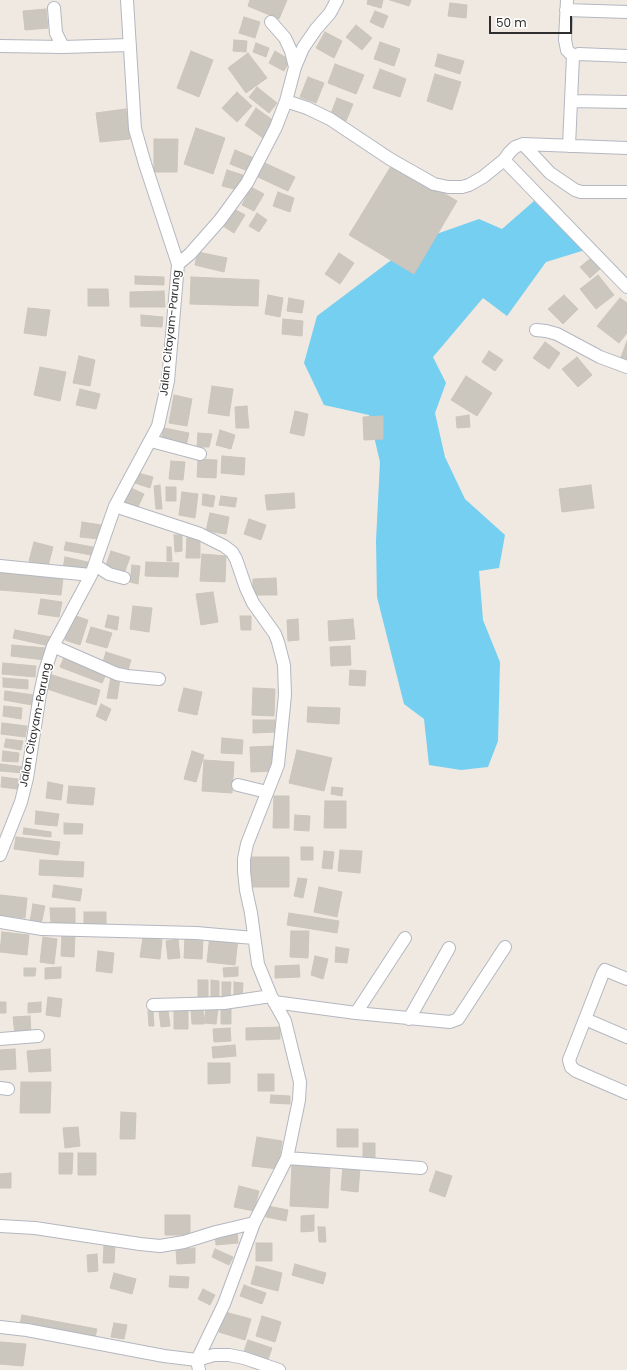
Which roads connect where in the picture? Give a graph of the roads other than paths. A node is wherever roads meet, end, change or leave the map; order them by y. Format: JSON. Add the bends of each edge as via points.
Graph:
{"nodes":[{"id":1,"x":127,"y":0,"type":"edge"},
{"id":2,"x":337,"y":0,"type":"edge"},
{"id":3,"x":567,"y":5,"type":"edge"},
{"id":4,"x":54,"y":8,"type":"dead end"},
{"id":5,"x":627,"y":12,"type":"edge"},
{"id":6,"x":271,"y":22,"type":"dead end"},
{"id":7,"x":130,"y":45,"type":"junction"},
{"id":8,"x":0,"y":46,"type":"edge"},
{"id":9,"x":63,"y":47,"type":"junction"},
{"id":10,"x":573,"y":56,"type":"junction"},
{"id":11,"x":627,"y":56,"type":"edge"},
{"id":12,"x":295,"y":68,"type":"junction"},
{"id":13,"x":286,"y":101,"type":"junction"},
{"id":14,"x":572,"y":101,"type":"junction"},
{"id":15,"x":627,"y":102,"type":"edge"},
{"id":16,"x":523,"y":144,"type":"junction"},
{"id":17,"x":569,"y":146,"type":"junction"},
{"id":18,"x":627,"y":148,"type":"edge"},
{"id":19,"x":504,"y":160,"type":"junction"},
{"id":20,"x":627,"y":192,"type":"edge"},
{"id":21,"x":178,"y":264,"type":"junction"},
{"id":22,"x":627,"y":287,"type":"edge"},
{"id":23,"x":536,"y":330,"type":"dead end"},
{"id":24,"x":627,"y":367,"type":"edge"},
{"id":25,"x":151,"y":441,"type":"junction"},
{"id":26,"x":200,"y":454,"type":"dead end"},
{"id":27,"x":116,"y":506,"type":"junction"},
{"id":28,"x":0,"y":566,"type":"edge"},
{"id":29,"x":93,"y":570,"type":"junction"},
{"id":30,"x":124,"y":578,"type":"dead end"},
{"id":31,"x":53,"y":646,"type":"junction"},
{"id":32,"x":159,"y":679,"type":"dead end"},
{"id":33,"x":238,"y":785,"type":"dead end"},
{"id":34,"x":267,"y":792,"type":"junction"},
{"id":35,"x":0,"y":855,"type":"edge"},
{"id":36,"x":0,"y":922,"type":"edge"},
{"id":37,"x":254,"y":938,"type":"junction"},
{"id":38,"x":405,"y":938,"type":"dead end"},
{"id":39,"x":505,"y":947,"type":"dead end"},
{"id":40,"x":449,"y":948,"type":"dead end"},
{"id":41,"x":627,"y":979,"type":"edge"},
{"id":42,"x":272,"y":999,"type":"junction"},
{"id":43,"x":153,"y":1005,"type":"dead end"},
{"id":44,"x":356,"y":1013,"type":"junction"},
{"id":45,"x":408,"y":1019,"type":"junction"},
{"id":46,"x":585,"y":1019,"type":"junction"},
{"id":47,"x":38,"y":1036,"type":"dead end"},
{"id":48,"x":627,"y":1037,"type":"edge"},
{"id":49,"x":0,"y":1039,"type":"edge"},
{"id":50,"x":627,"y":1093,"type":"edge"},
{"id":51,"x":287,"y":1158,"type":"junction"},
{"id":52,"x":422,"y":1168,"type":"dead end"},
{"id":53,"x":254,"y":1223,"type":"junction"},
{"id":54,"x":0,"y":1226,"type":"edge"},
{"id":55,"x":0,"y":1327,"type":"edge"},
{"id":56,"x":198,"y":1365,"type":"edge"},
{"id":57,"x":279,"y":1370,"type":"edge"}],
"edges":[{"from":1,"to":7,"type":"street","name":"Jalan Citayam-Parung"},
{"from":2,"to":12,"type":"street","via":[[303,48]]},
{"from":3,"to":5,"type":"street"},
{"from":3,"to":10,"type":"street","via":[[565,40],[567,50]]},
{"from":4,"to":9,"type":"street","via":[[56,33]]},
{"from":6,"to":12,"type":"street","via":[[285,38]]},
{"from":7,"to":9,"type":"street"},
{"from":7,"to":21,"type":"street","name":"Jalan Citayam-Parung","via":[[135,129]]},
{"from":8,"to":9,"type":"street"},
{"from":10,"to":11,"type":"street"},
{"from":10,"to":14,"type":"street"},
{"from":12,"to":13,"type":"street"},
{"from":13,"to":19,"type":"street","via":[[330,119],[390,159],[441,186],[469,185]]},
{"from":13,"to":21,"type":"street","via":[[276,127],[247,183],[220,220]]},
{"from":14,"to":15,"type":"street"},
{"from":14,"to":17,"type":"street"},
{"from":16,"to":17,"type":"street"},
{"from":16,"to":19,"type":"street","via":[[515,147]]},
{"from":16,"to":20,"type":"street","via":[[550,173],[575,190]]},
{"from":17,"to":18,"type":"street"},
{"from":19,"to":22,"type":"street"},
{"from":21,"to":25,"type":"street","name":"Jalan Citayam-Parung","via":[[168,381],[158,426]]},
{"from":23,"to":24,"type":"street","via":[[557,334],[600,357]]},
{"from":25,"to":26,"type":"street"},
{"from":25,"to":27,"type":"street","name":"Jalan Citayam-Parung"},
{"from":27,"to":29,"type":"street","name":"Jalan Citayam-Parung"},
{"from":27,"to":34,"type":"street","via":[[200,534],[224,546],[236,559],[253,603],[275,634],[284,665],[285,695],[278,765]]},
{"from":28,"to":29,"type":"street"},
{"from":29,"to":30,"type":"street"},
{"from":29,"to":31,"type":"street","name":"Jalan Citayam-Parung"},
{"from":31,"to":32,"type":"street","via":[[117,674]]},
{"from":31,"to":35,"type":"street","name":"Jalan Citayam-Parung","via":[[40,694],[21,802]]},
{"from":33,"to":34,"type":"street"},
{"from":34,"to":37,"type":"street","via":[[249,838],[244,859]]},
{"from":36,"to":37,"type":"street","via":[[42,929],[196,933]]},
{"from":37,"to":42,"type":"street","via":[[258,964]]},
{"from":38,"to":44,"type":"street"},
{"from":39,"to":45,"type":"street","via":[[458,1019],[444,1022]]},
{"from":40,"to":45,"type":"street"},
{"from":41,"to":46,"type":"street","via":[[605,970]]},
{"from":42,"to":43,"type":"street"},
{"from":42,"to":44,"type":"street"},
{"from":42,"to":51,"type":"street","via":[[285,1021],[300,1082],[299,1100]]},
{"from":44,"to":45,"type":"street"},
{"from":46,"to":48,"type":"street"},
{"from":46,"to":50,"type":"street","via":[[569,1060],[571,1068]]},
{"from":47,"to":49,"type":"street"},
{"from":51,"to":52,"type":"street"},
{"from":51,"to":53,"type":"street"},
{"from":53,"to":54,"type":"street","via":[[160,1246],[35,1228]]},
{"from":53,"to":56,"type":"street"},
{"from":55,"to":56,"type":"street","via":[[164,1356]]},
{"from":56,"to":57,"type":"street","via":[[214,1355],[229,1355]]}]}
